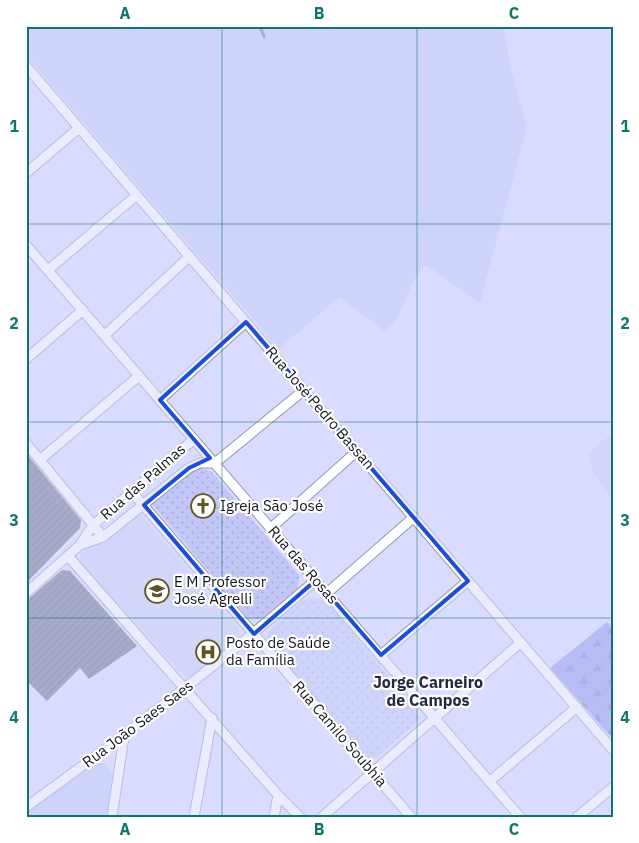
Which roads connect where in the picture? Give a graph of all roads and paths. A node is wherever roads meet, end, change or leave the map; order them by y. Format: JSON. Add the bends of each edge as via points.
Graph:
{"nodes":[{"id":1,"x":26,"y":66,"type":"edge"},
{"id":2,"x":79,"y":128,"type":"junction"},
{"id":3,"x":26,"y":173,"type":"edge"},
{"id":4,"x":137,"y":195,"type":"junction"},
{"id":5,"x":26,"y":245,"type":"edge"},
{"id":6,"x":190,"y":256,"type":"junction"},
{"id":7,"x":48,"y":270,"type":"junction"},
{"id":8,"x":83,"y":310,"type":"junction"},
{"id":9,"x":246,"y":322,"type":"junction"},
{"id":10,"x":105,"y":335,"type":"junction"},
{"id":11,"x":26,"y":359,"type":"edge"},
{"id":12,"x":139,"y":376,"type":"junction"},
{"id":13,"x":304,"y":390,"type":"junction"},
{"id":14,"x":160,"y":400,"type":"junction"},
{"id":15,"x":194,"y":439,"type":"junction"},
{"id":16,"x":26,"y":442,"type":"edge"},
{"id":17,"x":357,"y":452,"type":"junction"},
{"id":18,"x":41,"y":459,"type":"junction"},
{"id":19,"x":215,"y":463,"type":"junction"},
{"id":20,"x":132,"y":492,"type":"junction"},
{"id":21,"x":144,"y":505,"type":"junction"},
{"id":22,"x":414,"y":517,"type":"junction"},
{"id":23,"x":93,"y":525,"type":"junction"},
{"id":24,"x":271,"y":528,"type":"junction"},
{"id":25,"x":103,"y":537,"type":"junction"},
{"id":26,"x":80,"y":546,"type":"junction"},
{"id":27,"x":68,"y":556,"type":"junction"},
{"id":28,"x":316,"y":580,"type":"junction"},
{"id":29,"x":468,"y":581,"type":"junction"},
{"id":30,"x":26,"y":593,"type":"edge"},
{"id":31,"x":327,"y":593,"type":"junction"},
{"id":32,"x":254,"y":634,"type":"junction"},
{"id":33,"x":521,"y":642,"type":"junction"},
{"id":34,"x":381,"y":655,"type":"junction"},
{"id":35,"x":185,"y":690,"type":"junction"},
{"id":36,"x":577,"y":707,"type":"junction"},
{"id":37,"x":212,"y":718,"type":"junction"},
{"id":38,"x":436,"y":718,"type":"junction"},
{"id":39,"x":124,"y":737,"type":"junction"},
{"id":40,"x":613,"y":750,"type":"edge"},
{"id":41,"x":372,"y":772,"type":"junction"},
{"id":42,"x":489,"y":782,"type":"junction"},
{"id":43,"x":613,"y":787,"type":"edge"},
{"id":44,"x":278,"y":795,"type":"junction"},
{"id":45,"x":26,"y":807,"type":"edge"},
{"id":46,"x":112,"y":817,"type":"edge"},
{"id":47,"x":194,"y":817,"type":"edge"},
{"id":48,"x":274,"y":817,"type":"edge"},
{"id":49,"x":300,"y":817,"type":"edge"},
{"id":50,"x":322,"y":817,"type":"edge"},
{"id":51,"x":411,"y":817,"type":"edge"},
{"id":52,"x":520,"y":817,"type":"edge"},
{"id":53,"x":577,"y":817,"type":"edge"}],
"edges":[{"from":1,"to":2,"type":"street","name":"Rua José Pedro Bassan"},
{"from":2,"to":3,"type":"street"},
{"from":2,"to":4,"type":"street","name":"Rua José Pedro Bassan"},
{"from":4,"to":6,"type":"street","name":"Rua José Pedro Bassan"},
{"from":4,"to":7,"type":"street"},
{"from":5,"to":7,"type":"street","name":"Rua das Rosas"},
{"from":6,"to":9,"type":"street","name":"Rua José Pedro Bassan"},
{"from":6,"to":10,"type":"street"},
{"from":7,"to":8,"type":"street","name":"Rua das Rosas"},
{"from":8,"to":10,"type":"street","name":"Rua das Rosas"},
{"from":8,"to":11,"type":"street"},
{"from":9,"to":13,"type":"street","name":"Rua José Pedro Bassan"},
{"from":9,"to":14,"type":"street"},
{"from":10,"to":12,"type":"street","name":"Rua das Rosas"},
{"from":12,"to":14,"type":"street","name":"Rua das Rosas"},
{"from":12,"to":18,"type":"street"},
{"from":13,"to":17,"type":"street","name":"Rua José Pedro Bassan"},
{"from":13,"to":19,"type":"street"},
{"from":14,"to":15,"type":"street","name":"Rua das Rosas"},
{"from":15,"to":19,"type":"street","name":"Rua das Rosas"},
{"from":15,"to":20,"type":"street","name":"Rua das Palmas"},
{"from":16,"to":18,"type":"street"},
{"from":17,"to":22,"type":"street","name":"Rua José Pedro Bassan"},
{"from":17,"to":24,"type":"street"},
{"from":18,"to":23,"type":"street"},
{"from":19,"to":21,"type":"street","name":"Rua das Palmas","via":[[200,463],[189,468]]},
{"from":19,"to":24,"type":"street","name":"Rua das Rosas"},
{"from":20,"to":21,"type":"street","name":"Rua Camilo Soubhia"},
{"from":20,"to":23,"type":"street","name":"Rua das Palmas"},
{"from":21,"to":25,"type":"street","name":"Rua das Palmas"},
{"from":21,"to":32,"type":"street","name":"Rua Camilo Soubhia"},
{"from":22,"to":29,"type":"street","name":"Rua José Pedro Bassan"},
{"from":22,"to":31,"type":"street"},
{"from":23,"to":25,"type":"street"},
{"from":23,"to":26,"type":"street","name":"Rua das Palmas"},
{"from":24,"to":28,"type":"street","name":"Rua das Rosas"},
{"from":25,"to":26,"type":"street","name":"Rua das Palmas"},
{"from":26,"to":27,"type":"street"},
{"from":27,"to":30,"type":"street"},
{"from":27,"to":35,"type":"street"},
{"from":28,"to":31,"type":"street","name":"Rua das Rosas"},
{"from":28,"to":32,"type":"street","name":"Rua João Saes Saes"},
{"from":29,"to":33,"type":"street","name":"Rua José Pedro Bassan"},
{"from":29,"to":34,"type":"street"},
{"from":31,"to":34,"type":"street","name":"Rua das Rosas"},
{"from":32,"to":35,"type":"street","name":"Rua João Saes Saes"},
{"from":32,"to":41,"type":"street","name":"Rua Camilo Soubhia"},
{"from":33,"to":36,"type":"street","name":"Rua José Pedro Bassan"},
{"from":33,"to":38,"type":"street"},
{"from":34,"to":38,"type":"street","name":"Rua das Rosas"},
{"from":35,"to":37,"type":"street"},
{"from":35,"to":39,"type":"street","name":"Rua João Saes Saes"},
{"from":36,"to":40,"type":"street","name":"Rua José Pedro Bassan"},
{"from":36,"to":42,"type":"street"},
{"from":37,"to":44,"type":"street"},
{"from":37,"to":47,"type":"street"},
{"from":38,"to":41,"type":"street"},
{"from":38,"to":42,"type":"street","name":"Rua das Rosas"},
{"from":39,"to":45,"type":"street","name":"Rua João Saes Saes"},
{"from":39,"to":46,"type":"street"},
{"from":41,"to":50,"type":"street"},
{"from":41,"to":51,"type":"street","name":"Rua Camilo Soubhia"},
{"from":42,"to":52,"type":"street","name":"Rua das Rosas"},
{"from":43,"to":53,"type":"street"},
{"from":44,"to":48,"type":"street"},
{"from":44,"to":49,"type":"street"}]}
